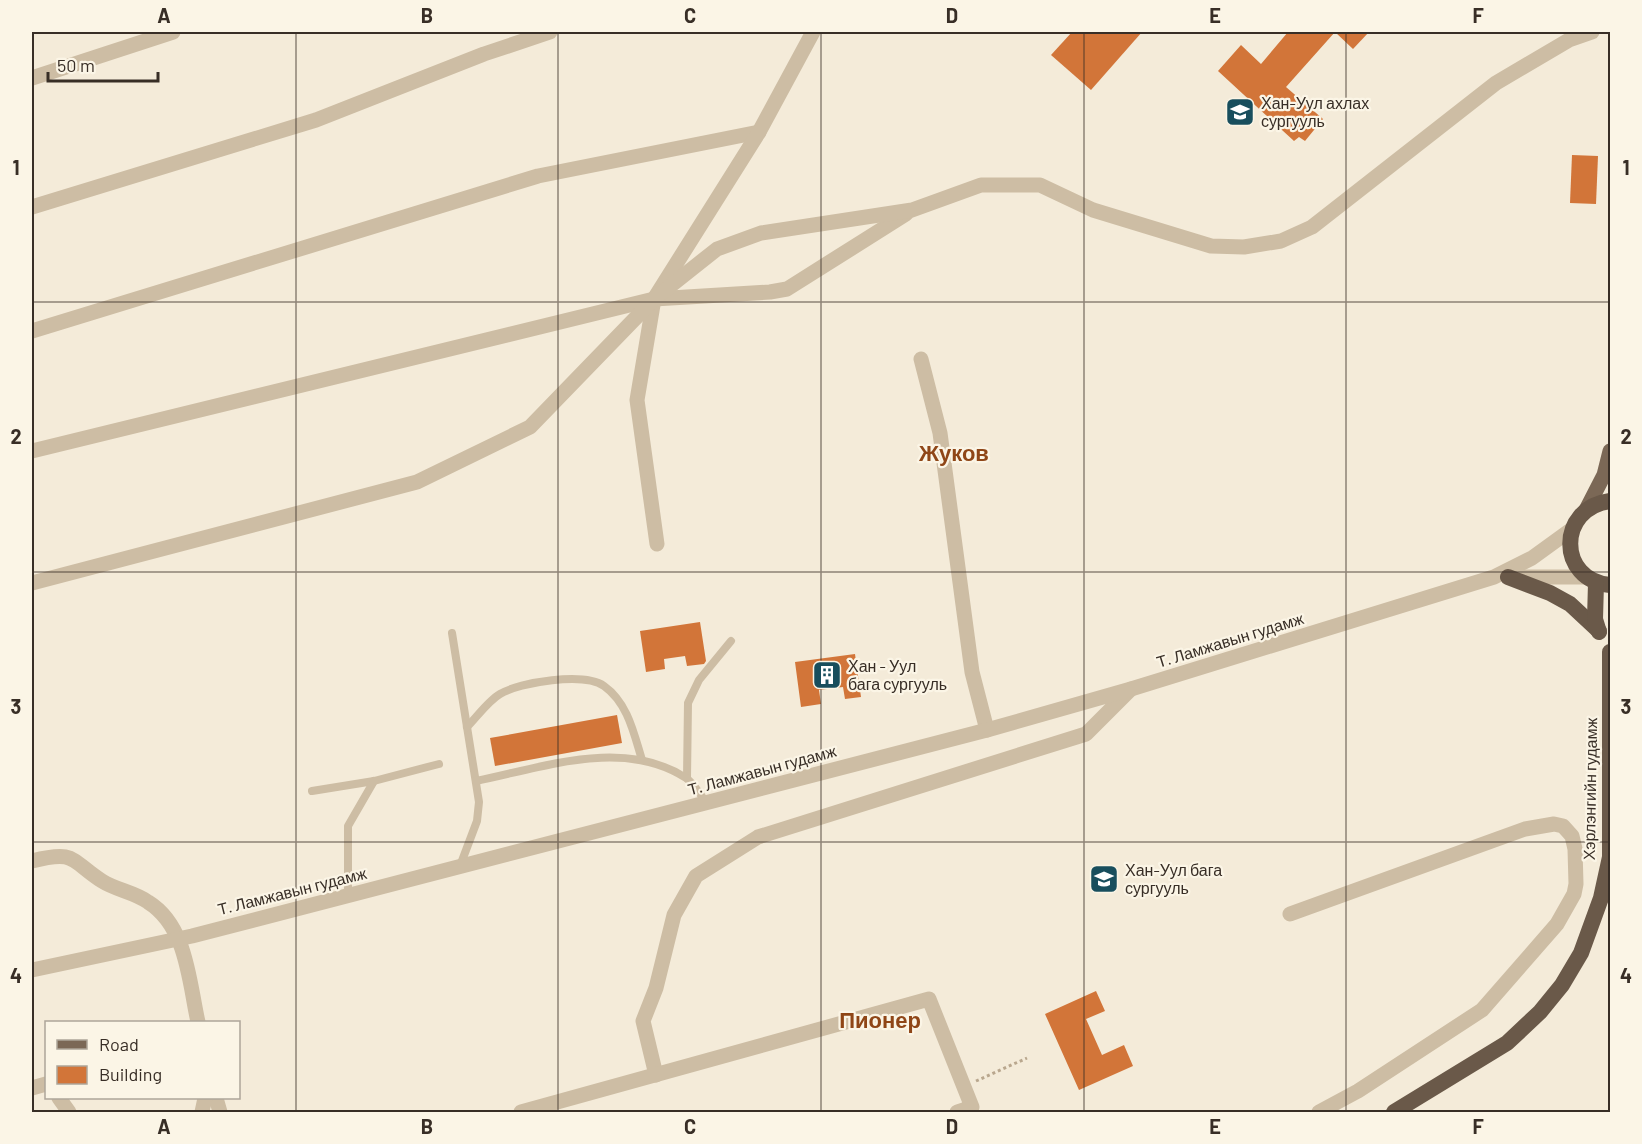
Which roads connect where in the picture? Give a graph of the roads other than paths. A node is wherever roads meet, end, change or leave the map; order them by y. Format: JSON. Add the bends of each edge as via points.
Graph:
{"nodes":[{"id":1,"x":173,"y":32,"type":"edge"},
{"id":2,"x":550,"y":32,"type":"edge"},
{"id":3,"x":813,"y":32,"type":"edge"},
{"id":4,"x":1592,"y":32,"type":"edge"},
{"id":5,"x":32,"y":78,"type":"edge"},
{"id":6,"x":759,"y":132,"type":"junction"},
{"id":7,"x":32,"y":207,"type":"edge"},
{"id":8,"x":912,"y":210,"type":"junction"},
{"id":9,"x":654,"y":299,"type":"junction"},
{"id":10,"x":32,"y":331,"type":"edge"},
{"id":11,"x":921,"y":359,"type":"dead end"},
{"id":12,"x":1611,"y":451,"type":"edge"},
{"id":13,"x":32,"y":452,"type":"edge"},
{"id":14,"x":1611,"y":501,"type":"edge"},
{"id":15,"x":1586,"y":510,"type":"junction"},
{"id":16,"x":1572,"y":529,"type":"junction"},
{"id":17,"x":657,"y":544,"type":"dead end"},
{"id":18,"x":1501,"y":577,"type":"junction"},
{"id":19,"x":1598,"y":582,"type":"edge"},
{"id":20,"x":32,"y":583,"type":"edge"},
{"id":21,"x":1599,"y":631,"type":"junction"},
{"id":22,"x":452,"y":633,"type":"dead end"},
{"id":23,"x":730,"y":641,"type":"dead end"},
{"id":24,"x":1610,"y":660,"type":"edge"},
{"id":25,"x":1131,"y":690,"type":"junction"},
{"id":26,"x":467,"y":727,"type":"junction"},
{"id":27,"x":987,"y":730,"type":"junction"},
{"id":28,"x":642,"y":760,"type":"junction"},
{"id":29,"x":439,"y":764,"type":"dead end"},
{"id":30,"x":687,"y":778,"type":"junction"},
{"id":31,"x":374,"y":781,"type":"junction"},
{"id":32,"x":476,"y":781,"type":"junction"},
{"id":33,"x":312,"y":791,"type":"dead end"},
{"id":34,"x":706,"y":802,"type":"junction"},
{"id":35,"x":1610,"y":857,"type":"edge"},
{"id":36,"x":32,"y":861,"type":"edge"},
{"id":37,"x":460,"y":866,"type":"junction"},
{"id":38,"x":348,"y":895,"type":"junction"},
{"id":39,"x":1290,"y":914,"type":"dead end"},
{"id":40,"x":178,"y":939,"type":"junction"},
{"id":41,"x":32,"y":970,"type":"edge"},
{"id":42,"x":198,"y":1021,"type":"edge"},
{"id":43,"x":656,"y":1075,"type":"junction"},
{"id":44,"x":60,"y":1099,"type":"edge"},
{"id":45,"x":69,"y":1113,"type":"edge"},
{"id":46,"x":521,"y":1113,"type":"edge"},
{"id":47,"x":957,"y":1113,"type":"edge"},
{"id":48,"x":1319,"y":1113,"type":"edge"},
{"id":49,"x":1394,"y":1113,"type":"edge"}],
"edges":[{"from":1,"to":5,"type":"street"},
{"from":2,"to":7,"type":"street","via":[[316,120]]},
{"from":3,"to":6,"type":"street"},
{"from":4,"to":8,"type":"street","via":[[1569,40],[1496,83],[1312,227],[1281,241],[1244,247],[1211,246],[1093,210],[1040,185],[981,185]]},
{"from":6,"to":9,"type":"street"},
{"from":6,"to":10,"type":"street","via":[[538,176]]},
{"from":8,"to":9,"type":"street","via":[[761,232],[717,249]]},
{"from":8,"to":9,"type":"street","via":[[787,289]]},
{"from":9,"to":13,"type":"street"},
{"from":9,"to":17,"type":"street","via":[[637,400]]},
{"from":9,"to":20,"type":"street","via":[[530,427],[417,482]]},
{"from":11,"to":27,"type":"street","via":[[940,433],[972,672]]},
{"from":12,"to":15,"type":"main road"},
{"from":14,"to":15,"type":"highway"},
{"from":15,"to":16,"type":"highway"},
{"from":16,"to":18,"type":"street","name":"Т. Ламжавын гудамж"},
{"from":16,"to":19,"type":"highway","via":[[1571,555]]},
{"from":18,"to":19,"type":"street","name":"Т. Ламжавын гудамж"},
{"from":18,"to":21,"type":"highway","via":[[1570,604]]},
{"from":18,"to":25,"type":"street","name":"Т. Ламжавын гудамж"},
{"from":19,"to":21,"type":"highway","name":"Хэрлэнгийн гудамж","via":[[1595,619]]},
{"from":21,"to":24,"type":"highway","name":"Хэрлэнгийн гудамж"},
{"from":22,"to":26,"type":"lane"},
{"from":23,"to":30,"type":"lane","via":[[699,680],[688,703]]},
{"from":24,"to":35,"type":"highway","name":"Хэрлэнгийн гудамж"},
{"from":25,"to":27,"type":"street","name":"Т. Ламжавын гудамж"},
{"from":25,"to":43,"type":"street","via":[[1086,734],[758,837],[696,876],[674,915],[656,988],[643,1021]]},
{"from":26,"to":28,"type":"lane","via":[[500,694],[538,682],[583,680],[604,686],[628,714]]},
{"from":26,"to":32,"type":"lane"},
{"from":27,"to":34,"type":"street","name":"Т. Ламжавын гудамж"},
{"from":28,"to":30,"type":"lane"},
{"from":28,"to":32,"type":"lane","via":[[597,757]]},
{"from":29,"to":31,"type":"lane"},
{"from":30,"to":34,"type":"lane"},
{"from":31,"to":33,"type":"lane"},
{"from":31,"to":38,"type":"lane","via":[[348,826]]},
{"from":32,"to":37,"type":"lane","via":[[477,821]]},
{"from":34,"to":37,"type":"street","name":"Т. Ламжавын гудамж"},
{"from":35,"to":49,"type":"highway","name":"Хэрлэнгийн гудамж","via":[[1601,898],[1581,953],[1540,1012],[1507,1043]]},
{"from":36,"to":40,"type":"street","via":[[56,856],[77,860],[102,881],[148,901],[170,922]]},
{"from":37,"to":38,"type":"street","name":"Т. Ламжавын гудамж"},
{"from":38,"to":40,"type":"street","name":"Т. Ламжавын гудамж"},
{"from":39,"to":48,"type":"street","via":[[1526,829],[1554,824],[1563,826],[1572,836],[1574,894],[1557,924],[1482,1010]]},
{"from":40,"to":41,"type":"street","name":"Т. Ламжавын гудамж"},
{"from":40,"to":42,"type":"street"},
{"from":43,"to":46,"type":"street"},
{"from":43,"to":47,"type":"street","via":[[929,999],[972,1107]]},
{"from":44,"to":45,"type":"street"}]}
